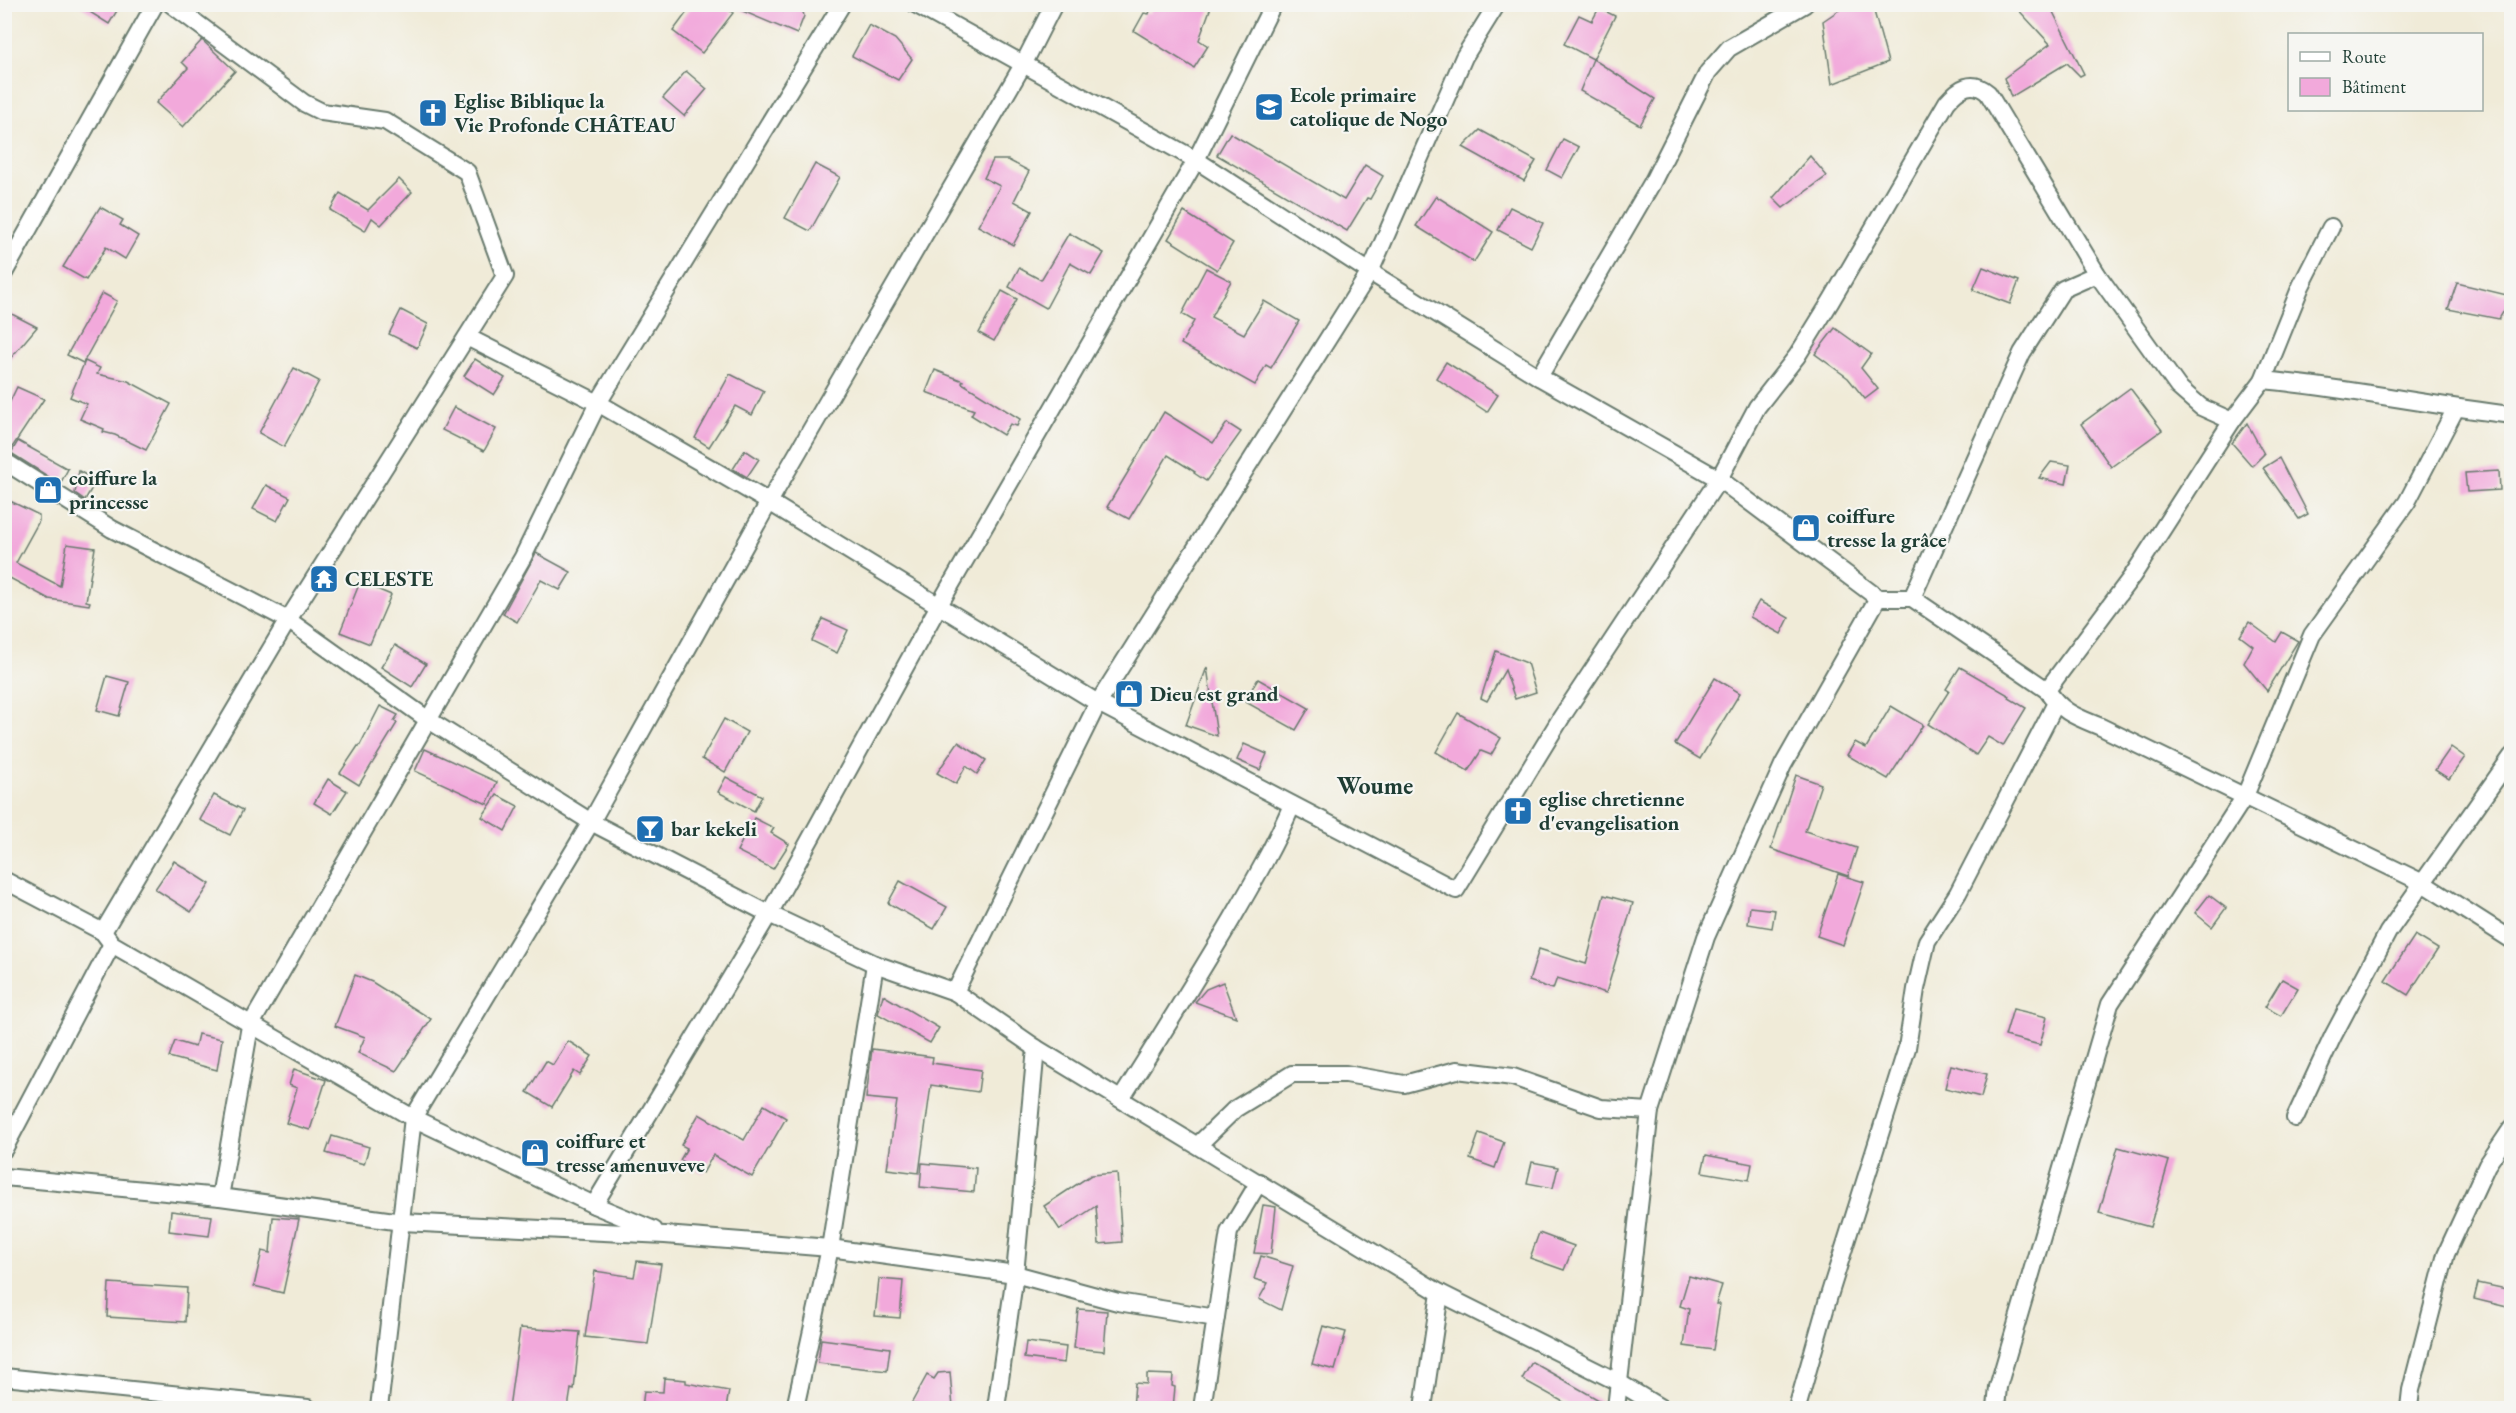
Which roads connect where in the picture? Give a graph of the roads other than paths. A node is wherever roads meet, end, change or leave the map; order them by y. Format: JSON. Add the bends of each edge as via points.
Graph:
{"nodes":[{"id":1,"x":155,"y":4,"type":"edge"},
{"id":2,"x":171,"y":4,"type":"edge"},
{"id":3,"x":842,"y":4,"type":"edge"},
{"id":4,"x":915,"y":4,"type":"edge"},
{"id":5,"x":1054,"y":4,"type":"edge"},
{"id":6,"x":1273,"y":4,"type":"edge"},
{"id":7,"x":1497,"y":4,"type":"edge"},
{"id":8,"x":1805,"y":4,"type":"edge"},
{"id":9,"x":1024,"y":63,"type":"junction"},
{"id":10,"x":1196,"y":160,"type":"junction"},
{"id":11,"x":2331,"y":227,"type":"dead end"},
{"id":12,"x":1370,"y":272,"type":"junction"},
{"id":13,"x":4,"y":273,"type":"edge"},
{"id":14,"x":2097,"y":274,"type":"junction"},
{"id":15,"x":467,"y":337,"type":"junction"},
{"id":16,"x":1539,"y":377,"type":"junction"},
{"id":17,"x":2263,"y":380,"type":"junction"},
{"id":18,"x":598,"y":403,"type":"junction"},
{"id":19,"x":2456,"y":408,"type":"junction"},
{"id":20,"x":2511,"y":415,"type":"edge"},
{"id":21,"x":2232,"y":421,"type":"junction"},
{"id":22,"x":4,"y":461,"type":"edge"},
{"id":23,"x":1719,"y":478,"type":"junction"},
{"id":24,"x":769,"y":502,"type":"junction"},
{"id":25,"x":1878,"y":598,"type":"junction"},
{"id":26,"x":1912,"y":598,"type":"junction"},
{"id":27,"x":938,"y":607,"type":"junction"},
{"id":28,"x":288,"y":620,"type":"junction"},
{"id":29,"x":2051,"y":697,"type":"junction"},
{"id":30,"x":1098,"y":703,"type":"junction"},
{"id":31,"x":427,"y":719,"type":"junction"},
{"id":32,"x":2511,"y":756,"type":"edge"},
{"id":33,"x":2245,"y":796,"type":"junction"},
{"id":34,"x":1292,"y":805,"type":"junction"},
{"id":35,"x":591,"y":822,"type":"junction"},
{"id":36,"x":4,"y":880,"type":"edge"},
{"id":37,"x":2421,"y":882,"type":"junction"},
{"id":38,"x":769,"y":914,"type":"junction"},
{"id":39,"x":107,"y":938,"type":"junction"},
{"id":40,"x":2511,"y":940,"type":"edge"},
{"id":41,"x":875,"y":964,"type":"junction"},
{"id":42,"x":955,"y":992,"type":"junction"},
{"id":43,"x":250,"y":1026,"type":"junction"},
{"id":44,"x":1036,"y":1048,"type":"junction"},
{"id":45,"x":1121,"y":1099,"type":"junction"},
{"id":46,"x":1650,"y":1111,"type":"junction"},
{"id":47,"x":413,"y":1118,"type":"junction"},
{"id":48,"x":2295,"y":1118,"type":"dead end"},
{"id":49,"x":2511,"y":1128,"type":"edge"},
{"id":50,"x":1198,"y":1145,"type":"junction"},
{"id":51,"x":4,"y":1149,"type":"edge"},
{"id":52,"x":4,"y":1177,"type":"edge"},
{"id":53,"x":1259,"y":1182,"type":"junction"},
{"id":54,"x":220,"y":1197,"type":"junction"},
{"id":55,"x":594,"y":1205,"type":"junction"},
{"id":56,"x":402,"y":1222,"type":"junction"},
{"id":57,"x":665,"y":1235,"type":"junction"},
{"id":58,"x":830,"y":1248,"type":"junction"},
{"id":59,"x":1016,"y":1274,"type":"junction"},
{"id":60,"x":1440,"y":1293,"type":"junction"},
{"id":61,"x":1216,"y":1318,"type":"junction"},
{"id":62,"x":4,"y":1377,"type":"edge"},
{"id":63,"x":1618,"y":1382,"type":"junction"},
{"id":64,"x":308,"y":1408,"type":"edge"},
{"id":65,"x":379,"y":1408,"type":"edge"},
{"id":66,"x":795,"y":1408,"type":"edge"},
{"id":67,"x":996,"y":1408,"type":"edge"},
{"id":68,"x":1202,"y":1408,"type":"edge"},
{"id":69,"x":1423,"y":1408,"type":"edge"},
{"id":70,"x":1616,"y":1408,"type":"edge"},
{"id":71,"x":1661,"y":1408,"type":"edge"},
{"id":72,"x":1797,"y":1408,"type":"edge"},
{"id":73,"x":1996,"y":1408,"type":"edge"},
{"id":74,"x":2409,"y":1408,"type":"edge"}],
"edges":[{"from":1,"to":13,"type":"street"},
{"from":2,"to":15,"type":"street","via":[[304,103],[322,112],[385,121],[467,172],[505,276]]},
{"from":3,"to":18,"type":"street"},
{"from":4,"to":9,"type":"street"},
{"from":5,"to":9,"type":"street"},
{"from":6,"to":10,"type":"street"},
{"from":7,"to":12,"type":"street","via":[[1464,57]]},
{"from":8,"to":16,"type":"street","via":[[1736,43],[1708,72],[1652,183]]},
{"from":9,"to":10,"type":"street"},
{"from":9,"to":24,"type":"street"},
{"from":10,"to":12,"type":"street"},
{"from":10,"to":27,"type":"street"},
{"from":11,"to":17,"type":"street","via":[[2301,286]]},
{"from":12,"to":16,"type":"street"},
{"from":12,"to":30,"type":"street"},
{"from":14,"to":21,"type":"street","via":[[2178,387],[2200,407]]},
{"from":14,"to":23,"type":"street","via":[[1988,93],[1980,86],[1956,92],[1803,347],[1757,407]]},
{"from":14,"to":26,"type":"street","via":[[2063,289],[2022,353]]},
{"from":15,"to":18,"type":"street"},
{"from":15,"to":28,"type":"street"},
{"from":16,"to":23,"type":"street"},
{"from":17,"to":19,"type":"street"},
{"from":17,"to":21,"type":"street"},
{"from":18,"to":24,"type":"street"},
{"from":18,"to":31,"type":"street","via":[[523,557]]},
{"from":19,"to":20,"type":"street"},
{"from":19,"to":33,"type":"street","via":[[2407,502],[2312,635]]},
{"from":21,"to":29,"type":"street"},
{"from":22,"to":28,"type":"street","via":[[112,529]]},
{"from":23,"to":25,"type":"street"},
{"from":23,"to":34,"type":"street","via":[[1561,718],[1456,890]]},
{"from":24,"to":27,"type":"street"},
{"from":24,"to":35,"type":"street"},
{"from":25,"to":26,"type":"street"},
{"from":25,"to":46,"type":"street","via":[[1782,765],[1706,937]]},
{"from":26,"to":29,"type":"street"},
{"from":27,"to":30,"type":"street"},
{"from":27,"to":38,"type":"street"},
{"from":28,"to":31,"type":"street"},
{"from":28,"to":39,"type":"street"},
{"from":29,"to":33,"type":"street","via":[[2067,713]]},
{"from":29,"to":72,"type":"street","via":[[1958,893],[1927,941],[1907,1048]]},
{"from":30,"to":34,"type":"street"},
{"from":30,"to":42,"type":"street"},
{"from":31,"to":35,"type":"street"},
{"from":31,"to":43,"type":"street"},
{"from":32,"to":37,"type":"street"},
{"from":33,"to":37,"type":"street"},
{"from":33,"to":73,"type":"street","via":[[2110,1004],[2001,1375]]},
{"from":34,"to":45,"type":"street","via":[[1250,889]]},
{"from":35,"to":38,"type":"street"},
{"from":35,"to":47,"type":"street"},
{"from":36,"to":39,"type":"street"},
{"from":37,"to":40,"type":"street"},
{"from":37,"to":48,"type":"street","via":[[2388,932]]},
{"from":38,"to":41,"type":"street"},
{"from":38,"to":55,"type":"street"},
{"from":39,"to":43,"type":"street"},
{"from":39,"to":51,"type":"street"},
{"from":41,"to":42,"type":"street"},
{"from":41,"to":58,"type":"street"},
{"from":42,"to":44,"type":"street"},
{"from":43,"to":47,"type":"street"},
{"from":43,"to":54,"type":"street"},
{"from":44,"to":45,"type":"street"},
{"from":44,"to":59,"type":"street"},
{"from":45,"to":50,"type":"street"},
{"from":46,"to":50,"type":"street","via":[[1601,1108],[1513,1077],[1457,1070],[1404,1084],[1347,1074],[1292,1074],[1235,1109]]},
{"from":46,"to":63,"type":"street"},
{"from":47,"to":55,"type":"street"},
{"from":47,"to":56,"type":"street"},
{"from":49,"to":74,"type":"street","via":[[2487,1165],[2446,1254]]},
{"from":50,"to":53,"type":"street"},
{"from":52,"to":54,"type":"street"},
{"from":53,"to":60,"type":"street"},
{"from":53,"to":61,"type":"street","via":[[1229,1232]]},
{"from":54,"to":56,"type":"street"},
{"from":55,"to":57,"type":"street"},
{"from":56,"to":57,"type":"street"},
{"from":56,"to":65,"type":"street"},
{"from":57,"to":58,"type":"street"},
{"from":58,"to":59,"type":"street"},
{"from":58,"to":66,"type":"street"},
{"from":59,"to":61,"type":"street","via":[[1118,1302]]},
{"from":59,"to":67,"type":"street"},
{"from":60,"to":63,"type":"street"},
{"from":60,"to":69,"type":"street"},
{"from":61,"to":68,"type":"street"},
{"from":62,"to":64,"type":"street"},
{"from":63,"to":70,"type":"street"},
{"from":63,"to":71,"type":"street"}]}
